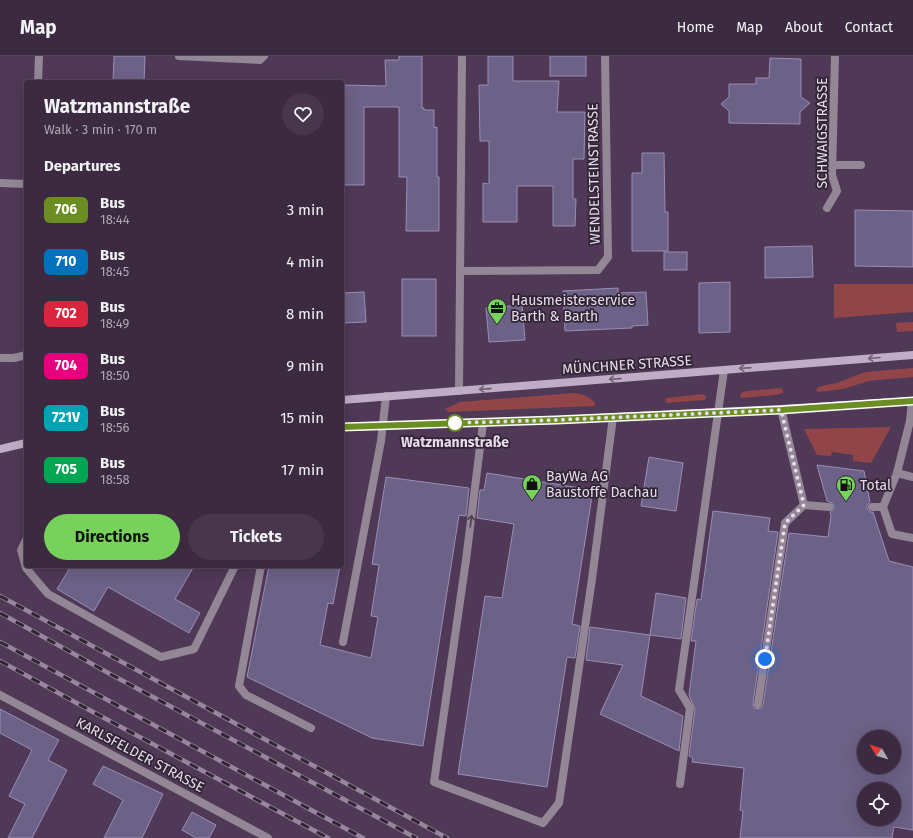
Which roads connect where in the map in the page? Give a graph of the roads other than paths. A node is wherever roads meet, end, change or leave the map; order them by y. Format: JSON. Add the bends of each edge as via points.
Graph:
{"nodes":[{"id":1,"x":39,"y":56,"type":"edge"},
{"id":2,"x":179,"y":56,"type":"edge"},
{"id":3,"x":264,"y":56,"type":"edge"},
{"id":4,"x":462,"y":56,"type":"edge"},
{"id":5,"x":606,"y":56,"type":"edge"},
{"id":6,"x":835,"y":56,"type":"edge"},
{"id":7,"x":38,"y":80,"type":"edge"},
{"id":8,"x":832,"y":165,"type":"junction"},
{"id":9,"x":861,"y":165,"type":"dead end"},
{"id":10,"x":0,"y":182,"type":"edge"},
{"id":11,"x":24,"y":184,"type":"edge"},
{"id":12,"x":827,"y":208,"type":"dead end"},
{"id":13,"x":460,"y":272,"type":"junction"},
{"id":14,"x":913,"y":355,"type":"edge"},
{"id":15,"x":24,"y":356,"type":"edge"},
{"id":16,"x":0,"y":358,"type":"edge"},
{"id":17,"x":724,"y":370,"type":"junction"},
{"id":18,"x":459,"y":391,"type":"junction"},
{"id":19,"x":386,"y":396,"type":"junction"},
{"id":20,"x":344,"y":400,"type":"edge"},
{"id":21,"x":913,"y":401,"type":"edge"},
{"id":22,"x":781,"y":410,"type":"junction"},
{"id":23,"x":718,"y":412,"type":"junction"},
{"id":24,"x":613,"y":417,"type":"junction"},
{"id":25,"x":484,"y":423,"type":"junction"},
{"id":26,"x":383,"y":425,"type":"junction"},
{"id":27,"x":344,"y":427,"type":"edge"},
{"id":28,"x":24,"y":443,"type":"edge"},
{"id":29,"x":0,"y":449,"type":"edge"},
{"id":30,"x":897,"y":473,"type":"junction"},
{"id":31,"x":913,"y":477,"type":"edge"},
{"id":32,"x":804,"y":505,"type":"junction"},
{"id":33,"x":829,"y":507,"type":"dead end"},
{"id":34,"x":872,"y":507,"type":"dead end"},
{"id":35,"x":883,"y":507,"type":"junction"},
{"id":36,"x":913,"y":538,"type":"edge"},
{"id":37,"x":24,"y":544,"type":"edge"},
{"id":38,"x":24,"y":561,"type":"edge"},
{"id":39,"x":26,"y":568,"type":"edge"},
{"id":40,"x":234,"y":568,"type":"edge"},
{"id":41,"x":261,"y":568,"type":"edge"},
{"id":42,"x":343,"y":642,"type":"dead end"},
{"id":43,"x":0,"y":695,"type":"edge"},
{"id":44,"x":758,"y":704,"type":"dead end"},
{"id":45,"x":312,"y":728,"type":"dead end"},
{"id":46,"x":680,"y":784,"type":"dead end"},
{"id":47,"x":268,"y":838,"type":"edge"}],
"edges":[{"from":1,"to":7,"type":"street"},
{"from":2,"to":3,"type":"street","via":[[260,60]]},
{"from":4,"to":13,"type":"street"},
{"from":5,"to":13,"type":"street","name":"WENDELSTEINSTRASSE","via":[[608,257],[598,270]]},
{"from":6,"to":8,"type":"street","name":"SCHWAIGSTRASSE"},
{"from":8,"to":9,"type":"street"},
{"from":8,"to":12,"type":"street","name":"SCHWAIGSTRASSE","via":[[837,191]]},
{"from":10,"to":11,"type":"street"},
{"from":13,"to":18,"type":"street"},
{"from":14,"to":17,"type":"main road","name":"MÜNCHNER STRASSE","one_way":true},
{"from":15,"to":16,"type":"street"},
{"from":17,"to":18,"type":"main road","name":"MÜNCHNER STRASSE","one_way":true},
{"from":17,"to":23,"type":"street"},
{"from":18,"to":19,"type":"main road","name":"MÜNCHNER STRASSE"},
{"from":19,"to":20,"type":"main road","name":"MÜNCHNER STRASSE"},
{"from":19,"to":26,"type":"street"},
{"from":21,"to":22,"type":"main road"},
{"from":21,"to":30,"type":"street"},
{"from":22,"to":23,"type":"main road"},
{"from":22,"to":32,"type":"street"},
{"from":23,"to":24,"type":"main road"},
{"from":23,"to":46,"type":"street","via":[[679,690],[690,708]]},
{"from":24,"to":25,"type":"main road"},
{"from":24,"to":25,"type":"street","one_way":true,"via":[[560,803],[543,823],[434,782]]},
{"from":25,"to":26,"type":"main road"},
{"from":26,"to":27,"type":"main road"},
{"from":26,"to":42,"type":"street"},
{"from":28,"to":29,"type":"main road"},
{"from":30,"to":31,"type":"street"},
{"from":30,"to":35,"type":"street"},
{"from":32,"to":33,"type":"street"},
{"from":32,"to":44,"type":"street","via":[[785,523]]},
{"from":34,"to":35,"type":"street"},
{"from":35,"to":36,"type":"street","via":[[892,534]]},
{"from":37,"to":38,"type":"street","via":[[21,550]]},
{"from":39,"to":40,"type":"street","via":[[48,594],[161,657],[194,649]]},
{"from":41,"to":45,"type":"street","via":[[239,686],[246,695]]},
{"from":43,"to":47,"type":"street","name":"KARLSFELDER STRASSE"}]}
